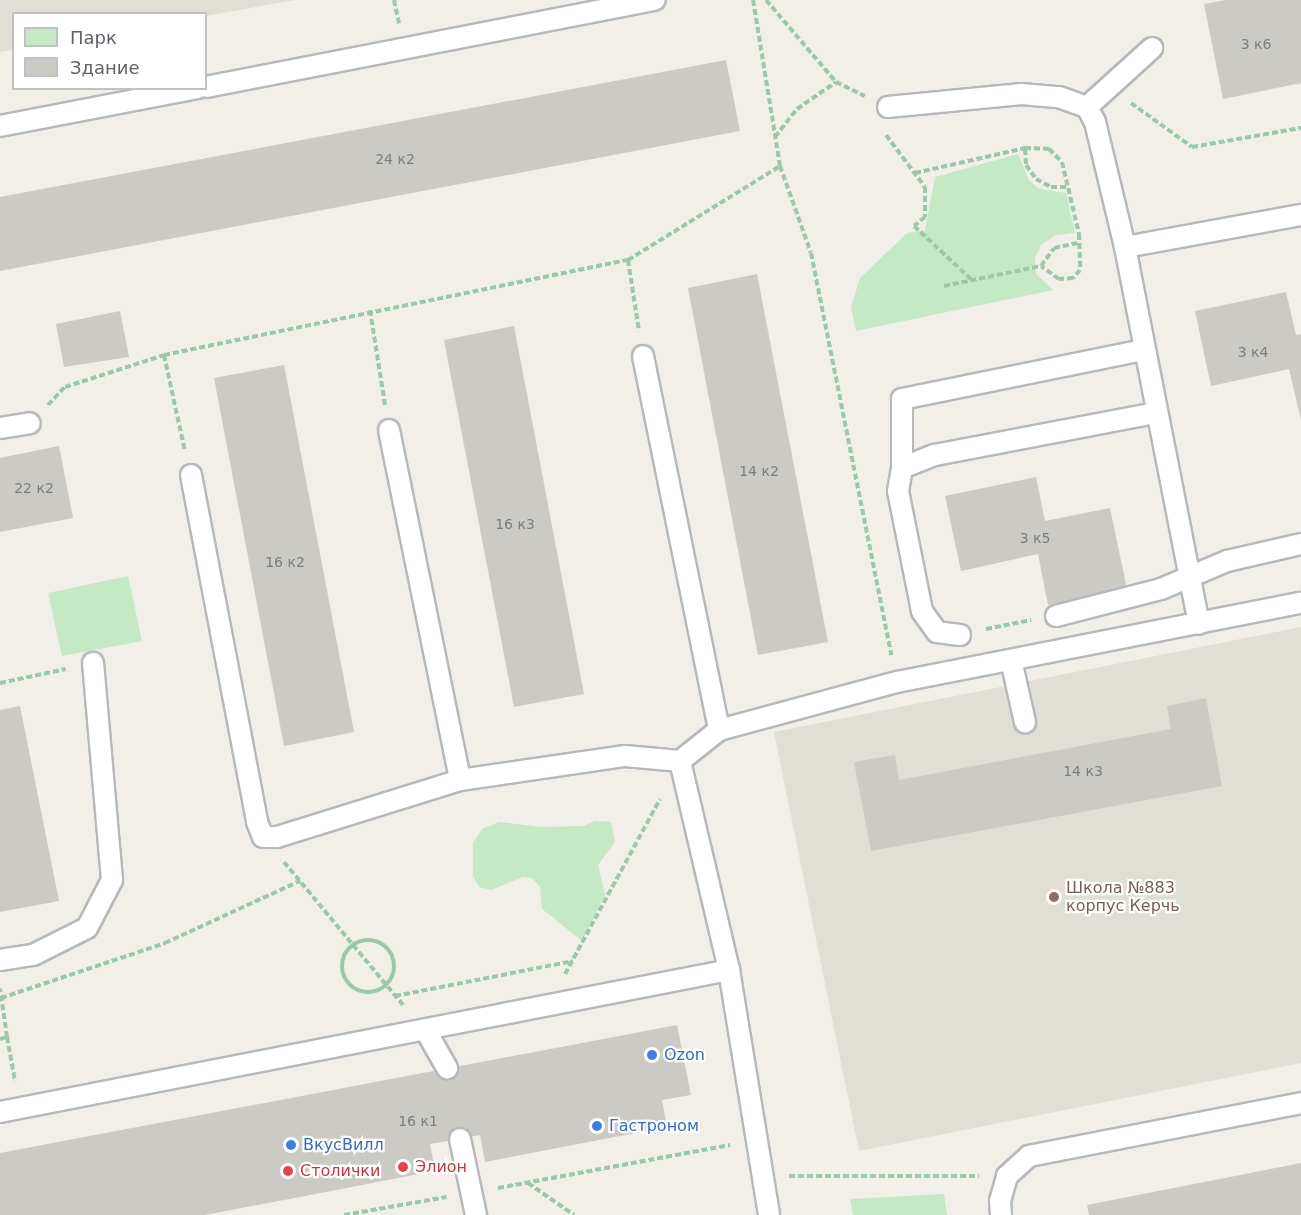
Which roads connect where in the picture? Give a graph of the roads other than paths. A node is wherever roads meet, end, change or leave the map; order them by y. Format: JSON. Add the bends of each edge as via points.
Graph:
{"nodes":[{"id":1,"x":655,"y":0,"type":"edge"},
{"id":2,"x":1152,"y":48,"type":"dead end"},
{"id":3,"x":207,"y":87,"type":"edge"},
{"id":4,"x":187,"y":90,"type":"edge"},
{"id":5,"x":883,"y":105,"type":"road end"},
{"id":6,"x":1087,"y":107,"type":"junction"},
{"id":7,"x":0,"y":126,"type":"edge"},
{"id":8,"x":1301,"y":215,"type":"edge"},
{"id":9,"x":1125,"y":246,"type":"junction"},
{"id":10,"x":1143,"y":350,"type":"junction"},
{"id":11,"x":644,"y":356,"type":"road end"},
{"id":12,"x":1156,"y":413,"type":"junction"},
{"id":13,"x":30,"y":423,"type":"road end"},
{"id":14,"x":0,"y":428,"type":"edge"},
{"id":15,"x":389,"y":430,"type":"road end"},
{"id":16,"x":902,"y":468,"type":"junction"},
{"id":17,"x":191,"y":475,"type":"road end"},
{"id":18,"x":1301,"y":544,"type":"edge"},
{"id":19,"x":1301,"y":603,"type":"edge"},
{"id":20,"x":1056,"y":616,"type":"road end"},
{"id":21,"x":1199,"y":624,"type":"junction"},
{"id":22,"x":960,"y":635,"type":"road end"},
{"id":23,"x":1011,"y":660,"type":"junction"},
{"id":24,"x":93,"y":663,"type":"road end"},
{"id":25,"x":1025,"y":722,"type":"dead end"},
{"id":26,"x":719,"y":730,"type":"junction"},
{"id":27,"x":680,"y":761,"type":"junction"},
{"id":28,"x":460,"y":780,"type":"junction"},
{"id":29,"x":0,"y":960,"type":"edge"},
{"id":30,"x":729,"y":970,"type":"junction"},
{"id":31,"x":426,"y":1031,"type":"junction"},
{"id":32,"x":447,"y":1068,"type":"dead end"},
{"id":33,"x":1301,"y":1103,"type":"edge"},
{"id":34,"x":0,"y":1112,"type":"edge"},
{"id":35,"x":460,"y":1138,"type":"dead end"},
{"id":36,"x":476,"y":1215,"type":"edge"},
{"id":37,"x":769,"y":1215,"type":"edge"},
{"id":38,"x":1001,"y":1215,"type":"edge"}],
"edges":[{"from":1,"to":3,"type":"lane"},
{"from":2,"to":6,"type":"lane"},
{"from":4,"to":7,"type":"lane"},
{"from":5,"to":6,"type":"lane","via":[[1021,94],[1059,97]]},
{"from":6,"to":9,"type":"lane","via":[[1095,122]]},
{"from":8,"to":9,"type":"lane"},
{"from":9,"to":10,"type":"lane"},
{"from":10,"to":12,"type":"lane"},
{"from":10,"to":16,"type":"lane","via":[[902,399]]},
{"from":11,"to":26,"type":"lane"},
{"from":12,"to":16,"type":"lane","via":[[934,455]]},
{"from":12,"to":21,"type":"lane"},
{"from":13,"to":14,"type":"lane"},
{"from":15,"to":28,"type":"lane"},
{"from":16,"to":22,"type":"lane","via":[[897,491],[922,611],[937,632]]},
{"from":17,"to":28,"type":"lane","via":[[263,837],[277,837]]},
{"from":18,"to":20,"type":"lane","via":[[1227,561],[1161,589]]},
{"from":19,"to":21,"type":"lane"},
{"from":21,"to":23,"type":"lane"},
{"from":23,"to":25,"type":"lane"},
{"from":23,"to":26,"type":"lane","via":[[897,682]]},
{"from":24,"to":29,"type":"lane","via":[[112,880],[87,928],[33,955]]},
{"from":26,"to":27,"type":"lane"},
{"from":27,"to":28,"type":"lane","via":[[625,756]]},
{"from":27,"to":30,"type":"lane"},
{"from":30,"to":31,"type":"lane"},
{"from":30,"to":37,"type":"lane"},
{"from":31,"to":32,"type":"lane"},
{"from":31,"to":34,"type":"lane"},
{"from":33,"to":38,"type":"lane","via":[[1029,1156],[1007,1176],[1000,1201]]},
{"from":35,"to":36,"type":"lane"}]}
